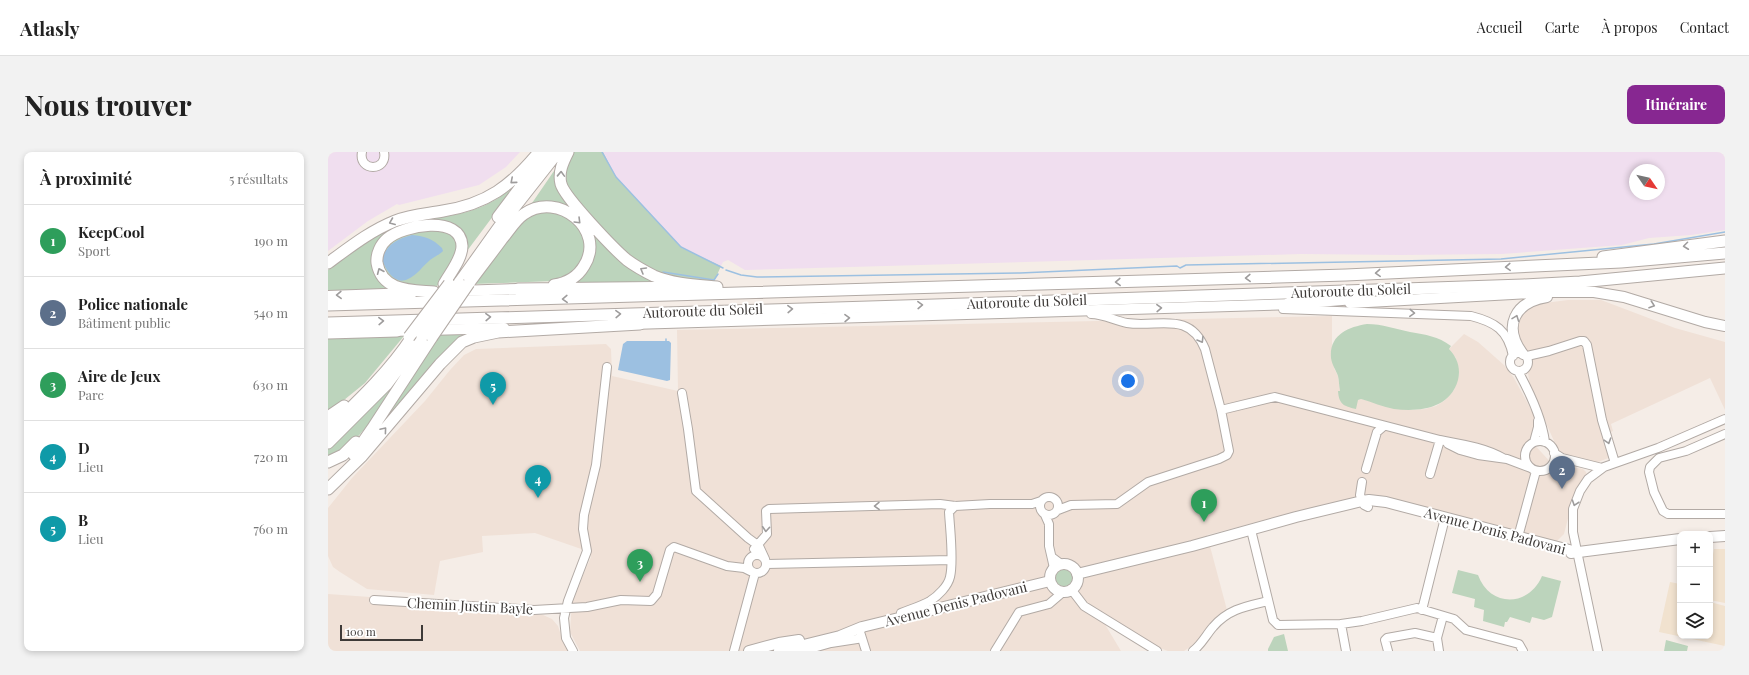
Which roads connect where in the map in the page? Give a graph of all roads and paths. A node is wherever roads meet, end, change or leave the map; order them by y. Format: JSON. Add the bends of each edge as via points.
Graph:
{"nodes":[{"id":1,"x":362,"y":152,"type":"edge"},
{"id":2,"x":384,"y":152,"type":"edge"},
{"id":3,"x":539,"y":152,"type":"edge"},
{"id":4,"x":547,"y":152,"type":"edge"},
{"id":5,"x":558,"y":152,"type":"edge"},
{"id":6,"x":568,"y":152,"type":"edge"},
{"id":7,"x":1725,"y":241,"type":"edge"},
{"id":8,"x":1725,"y":253,"type":"edge"},
{"id":9,"x":328,"y":263,"type":"edge"},
{"id":10,"x":1547,"y":266,"type":"junction"},
{"id":11,"x":1725,"y":268,"type":"edge"},
{"id":12,"x":455,"y":284,"type":"junction"},
{"id":13,"x":1523,"y":285,"type":"junction"},
{"id":14,"x":717,"y":287,"type":"junction"},
{"id":15,"x":518,"y":289,"type":"junction"},
{"id":16,"x":842,"y":290,"type":"junction"},
{"id":17,"x":434,"y":292,"type":"junction"},
{"id":18,"x":1614,"y":295,"type":"junction"},
{"id":19,"x":328,"y":296,"type":"edge"},
{"id":20,"x":1288,"y":304,"type":"junction"},
{"id":21,"x":328,"y":305,"type":"edge"},
{"id":22,"x":1217,"y":306,"type":"junction"},
{"id":23,"x":1016,"y":312,"type":"junction"},
{"id":24,"x":328,"y":323,"type":"edge"},
{"id":25,"x":640,"y":324,"type":"junction"},
{"id":26,"x":1725,"y":326,"type":"edge"},
{"id":27,"x":397,"y":331,"type":"joint"},
{"id":28,"x":328,"y":332,"type":"edge"},
{"id":29,"x":419,"y":337,"type":"junction"},
{"id":30,"x":1522,"y":362,"type":"junction"},
{"id":31,"x":607,"y":367,"type":"dead end"},
{"id":32,"x":408,"y":373,"type":"junction"},
{"id":33,"x":682,"y":393,"type":"dead end"},
{"id":34,"x":1221,"y":410,"type":"junction"},
{"id":35,"x":1538,"y":416,"type":"junction"},
{"id":36,"x":328,"y":418,"type":"edge"},
{"id":37,"x":1725,"y":419,"type":"edge"},
{"id":38,"x":1384,"y":426,"type":"junction"},
{"id":39,"x":328,"y":430,"type":"edge"},
{"id":40,"x":1725,"y":434,"type":"edge"},
{"id":41,"x":1440,"y":440,"type":"junction"},
{"id":42,"x":1534,"y":442,"type":"junction"},
{"id":43,"x":1545,"y":442,"type":"junction"},
{"id":44,"x":328,"y":443,"type":"edge"},
{"id":45,"x":1525,"y":453,"type":"junction"},
{"id":46,"x":1554,"y":453,"type":"junction"},
{"id":47,"x":1505,"y":458,"type":"junction"},
{"id":48,"x":328,"y":462,"type":"edge"},
{"id":49,"x":1553,"y":463,"type":"junction"},
{"id":50,"x":1615,"y":463,"type":"junction"},
{"id":51,"x":1584,"y":468,"type":"junction"},
{"id":52,"x":1533,"y":469,"type":"junction"},
{"id":53,"x":1366,"y":470,"type":"dead end"},
{"id":54,"x":1599,"y":470,"type":"junction"},
{"id":55,"x":1430,"y":474,"type":"dead end"},
{"id":56,"x":1588,"y":479,"type":"junction"},
{"id":57,"x":328,"y":483,"type":"edge"},
{"id":58,"x":1361,"y":484,"type":"dead end"},
{"id":59,"x":328,"y":489,"type":"edge"},
{"id":60,"x":1050,"y":496,"type":"junction"},
{"id":61,"x":1365,"y":504,"type":"junction"},
{"id":62,"x":1071,"y":505,"type":"junction"},
{"id":63,"x":955,"y":506,"type":"junction"},
{"id":64,"x":1042,"y":508,"type":"junction"},
{"id":65,"x":1057,"y":512,"type":"junction"},
{"id":66,"x":1725,"y":514,"type":"edge"},
{"id":67,"x":1444,"y":522,"type":"junction"},
{"id":68,"x":1049,"y":524,"type":"junction"},
{"id":69,"x":1252,"y":534,"type":"junction"},
{"id":70,"x":1725,"y":536,"type":"edge"},
{"id":71,"x":1518,"y":537,"type":"junction"},
{"id":72,"x":1713,"y":537,"type":"edge"},
{"id":73,"x":1677,"y":540,"type":"edge"},
{"id":74,"x":1192,"y":546,"type":"junction"},
{"id":75,"x":1577,"y":552,"type":"junction"},
{"id":76,"x":753,"y":553,"type":"junction"},
{"id":77,"x":936,"y":560,"type":"junction"},
{"id":78,"x":951,"y":560,"type":"junction"},
{"id":79,"x":766,"y":561,"type":"junction"},
{"id":80,"x":1056,"y":563,"type":"junction"},
{"id":81,"x":737,"y":567,"type":"junction"},
{"id":82,"x":752,"y":572,"type":"junction"},
{"id":83,"x":1077,"y":574,"type":"junction"},
{"id":84,"x":950,"y":577,"type":"junction"},
{"id":85,"x":1050,"y":581,"type":"junction"},
{"id":86,"x":1062,"y":592,"type":"junction"},
{"id":87,"x":374,"y":600,"type":"dead end"},
{"id":88,"x":1268,"y":601,"type":"junction"},
{"id":89,"x":565,"y":610,"type":"junction"},
{"id":90,"x":1422,"y":610,"type":"junction"},
{"id":91,"x":901,"y":613,"type":"joint"},
{"id":92,"x":1443,"y":616,"type":"junction"},
{"id":93,"x":1341,"y":624,"type":"junction"},
{"id":94,"x":862,"y":627,"type":"junction"},
{"id":95,"x":841,"y":632,"type":"junction"},
{"id":96,"x":1437,"y":638,"type":"junction"},
{"id":97,"x":794,"y":641,"type":"junction"},
{"id":98,"x":862,"y":644,"type":"edge"},
{"id":99,"x":574,"y":651,"type":"edge"},
{"id":100,"x":734,"y":651,"type":"edge"},
{"id":101,"x":749,"y":651,"type":"edge"},
{"id":102,"x":761,"y":651,"type":"edge"},
{"id":103,"x":779,"y":651,"type":"edge"},
{"id":104,"x":802,"y":651,"type":"edge"},
{"id":105,"x":995,"y":651,"type":"edge"},
{"id":106,"x":1157,"y":651,"type":"edge"},
{"id":107,"x":1193,"y":651,"type":"edge"},
{"id":108,"x":1346,"y":651,"type":"edge"},
{"id":109,"x":1388,"y":651,"type":"edge"},
{"id":110,"x":1439,"y":651,"type":"edge"},
{"id":111,"x":1523,"y":651,"type":"edge"},
{"id":112,"x":1598,"y":651,"type":"edge"}],
"edges":[{"from":1,"to":2,"type":"street","via":[[364,163],[372,167],[380,166],[385,156]]},
{"from":3,"to":9,"type":"highway","one_way":true,"via":[[512,181],[491,196],[468,206],[396,220],[365,235]]},
{"from":4,"to":12,"type":"highway"},
{"from":5,"to":12,"type":"highway"},
{"from":14,"to":6,"type":"highway","one_way":true,"via":[[659,278],[627,259],[563,190],[560,171]]},
{"from":7,"to":10,"type":"highway","one_way":true},
{"from":8,"to":10,"type":"highway","name":"Autoroute du Soleil"},
{"from":10,"to":16,"type":"highway","name":"Autoroute du Soleil","one_way":true},
{"from":11,"to":13,"type":"highway","name":"Autoroute du Soleil"},
{"from":12,"to":15,"type":"highway","one_way":true,"via":[[519,218],[528,212],[548,206],[562,209],[576,218],[586,230],[589,239],[589,254],[578,275],[567,282]]},
{"from":17,"to":12,"type":"highway","one_way":true,"via":[[397,288],[382,276],[377,256],[388,238],[410,229],[429,226],[443,225],[453,228],[461,239],[462,250]]},
{"from":12,"to":29,"type":"highway","bridge":true},
{"from":12,"to":29,"type":"highway","bridge":true,"via":[[421,322]]},
{"from":13,"to":20,"type":"highway"},
{"from":24,"to":13,"type":"highway","name":"Autoroute du Soleil","one_way":true},
{"from":14,"to":15,"type":"highway"},
{"from":14,"to":16,"type":"highway"},
{"from":15,"to":17,"type":"main road"},
{"from":16,"to":21,"type":"highway","name":"Autoroute du Soleil","one_way":true},
{"from":17,"to":19,"type":"main road","one_way":true},
{"from":18,"to":20,"type":"main road","via":[[1594,292],[1550,292],[1367,303]]},
{"from":18,"to":26,"type":"main road","one_way":true},
{"from":30,"to":18,"type":"main road","one_way":true,"via":[[1513,338],[1513,330],[1516,315],[1528,302],[1580,294]]},
{"from":20,"to":22,"type":"main road"},
{"from":23,"to":22,"type":"main road","one_way":true},
{"from":22,"to":30,"type":"street","one_way":true,"via":[[1470,316],[1484,319],[1503,332]]},
{"from":25,"to":23,"type":"main road","one_way":true},
{"from":23,"to":34,"type":"street","one_way":true,"via":[[1096,314],[1127,323],[1178,323],[1188,327],[1198,336],[1205,349]]},
{"from":25,"to":27,"type":"main road"},
{"from":59,"to":25,"type":"highway","one_way":true,"via":[[362,456],[440,364],[462,342],[474,336],[498,332]]},
{"from":27,"to":28,"type":"highway"},
{"from":29,"to":32,"type":"highway"},
{"from":29,"to":36,"type":"highway"},
{"from":29,"to":39,"type":"highway"},
{"from":29,"to":44,"type":"highway","via":[[387,384]]},
{"from":30,"to":35,"type":"street","via":[[1527,386]]},
{"from":30,"to":50,"type":"street","one_way":true,"via":[[1584,341],[1587,345],[1602,420]]},
{"from":31,"to":89,"type":"street","via":[[596,465],[584,515],[583,529],[587,551]]},
{"from":32,"to":48,"type":"highway","via":[[354,445],[343,455]]},
{"from":32,"to":57,"type":"highway","via":[[359,448]]},
{"from":33,"to":76,"type":"street","via":[[696,491],[748,538]]},
{"from":34,"to":38,"type":"street","via":[[1275,397]]},
{"from":34,"to":62,"type":"street","via":[[1229,446],[1227,455],[1142,484],[1122,502],[1113,505]]},
{"from":35,"to":42,"type":"street"},
{"from":35,"to":43,"type":"street"},
{"from":37,"to":50,"type":"street","via":[[1658,448]]},
{"from":38,"to":41,"type":"street"},
{"from":38,"to":53,"type":"street","via":[[1377,432]]},
{"from":40,"to":66,"type":"street","via":[[1686,451],[1659,458],[1650,467],[1649,472],[1654,492],[1663,511],[1668,514]]},
{"from":41,"to":47,"type":"street","via":[[1478,455]]},
{"from":41,"to":55,"type":"street"},
{"from":42,"to":43,"type":"street"},
{"from":42,"to":45,"type":"street"},
{"from":43,"to":46,"type":"street","via":[[1551,446]]},
{"from":45,"to":47,"type":"street","via":[[1516,459]]},
{"from":45,"to":52,"type":"street","via":[[1526,461]]},
{"from":46,"to":49,"type":"street"},
{"from":46,"to":54,"type":"street"},
{"from":47,"to":52,"type":"street"},
{"from":49,"to":51,"type":"street","via":[[1562,462]]},
{"from":49,"to":52,"type":"street","via":[[1546,470]]},
{"from":50,"to":54,"type":"street"},
{"from":51,"to":54,"type":"street"},
{"from":51,"to":56,"type":"street","via":[[1588,472]]},
{"from":52,"to":71,"type":"street"},
{"from":54,"to":56,"type":"street"},
{"from":56,"to":75,"type":"street","one_way":true,"via":[[1573,509],[1572,523]]},
{"from":58,"to":61,"type":"street","via":[[1360,495]]},
{"from":60,"to":62,"type":"street"},
{"from":60,"to":64,"type":"street"},
{"from":60,"to":65,"type":"street","via":[[1056,501]]},
{"from":61,"to":67,"type":"main road","name":"Avenue Denis Padovani","via":[[1401,510]]},
{"from":61,"to":69,"type":"main road","name":"Avenue Denis Padovani"},
{"from":61,"to":71,"type":"main road","name":"Avenue Denis Padovani","via":[[1369,500],[1386,502]]},
{"from":61,"to":74,"type":"main road","name":"Avenue Denis Padovani","via":[[1296,517]]},
{"from":62,"to":65,"type":"street"},
{"from":63,"to":64,"type":"street","via":[[1032,504]]},
{"from":63,"to":76,"type":"street","one_way":true,"via":[[940,504],[769,508],[766,511],[767,534]]},
{"from":63,"to":78,"type":"street","via":[[949,512]]},
{"from":64,"to":65,"type":"street","via":[[1048,516]]},
{"from":64,"to":68,"type":"street"},
{"from":65,"to":68,"type":"street"},
{"from":67,"to":75,"type":"main road","name":"Avenue Denis Padovani","via":[[1561,553]]},
{"from":67,"to":90,"type":"street"},
{"from":68,"to":80,"type":"street","via":[[1049,546]]},
{"from":69,"to":74,"type":"main road","name":"Avenue Denis Padovani"},
{"from":69,"to":88,"type":"street"},
{"from":70,"to":72,"type":"main road"},
{"from":71,"to":75,"type":"main road","name":"Avenue Denis Padovani"},
{"from":73,"to":75,"type":"main road"},
{"from":74,"to":83,"type":"main road","name":"Avenue Denis Padovani"},
{"from":75,"to":112,"type":"street"},
{"from":76,"to":79,"type":"street"},
{"from":76,"to":79,"type":"street"},
{"from":76,"to":81,"type":"street"},
{"from":76,"to":82,"type":"street","via":[[748,566]]},
{"from":77,"to":78,"type":"street"},
{"from":77,"to":79,"type":"street"},
{"from":77,"to":84,"type":"street","via":[[943,564]]},
{"from":78,"to":84,"type":"street"},
{"from":79,"to":82,"type":"street","via":[[764,571],[759,574]]},
{"from":80,"to":83,"type":"main road","via":[[1070,565]]},
{"from":80,"to":85,"type":"main road"},
{"from":81,"to":82,"type":"street"},
{"from":81,"to":89,"type":"street","name":"Chemin Justin Bayle","via":[[727,566],[674,547],[670,550],[653,600],[621,600]]},
{"from":82,"to":100,"type":"street"},
{"from":83,"to":86,"type":"main road","via":[[1077,583]]},
{"from":84,"to":91,"type":"street","via":[[940,592],[930,600]]},
{"from":85,"to":86,"type":"main road"},
{"from":85,"to":94,"type":"main road","name":"Avenue Denis Padovani"},
{"from":86,"to":105,"type":"street","via":[[1049,604],[1019,612]]},
{"from":86,"to":106,"type":"street"},
{"from":87,"to":89,"type":"street","name":"Chemin Justin Bayle"},
{"from":88,"to":93,"type":"street","via":[[1275,624]]},
{"from":88,"to":107,"type":"street","via":[[1228,613],[1213,626],[1202,643]]},
{"from":89,"to":99,"type":"street","via":[[566,638]]},
{"from":90,"to":92,"type":"street"},
{"from":90,"to":93,"type":"street","via":[[1417,608]]},
{"from":91,"to":95,"type":"main road","name":"Avenue Denis Padovani"},
{"from":92,"to":96,"type":"street"},
{"from":92,"to":111,"type":"street","via":[[1458,621],[1466,630],[1519,644]]},
{"from":93,"to":108,"type":"street"},
{"from":94,"to":95,"type":"main road","name":"Avenue Denis Padovani"},
{"from":94,"to":98,"type":"street"},
{"from":95,"to":97,"type":"main road","name":"Avenue Denis Padovani"},
{"from":95,"to":98,"type":"street"},
{"from":95,"to":103,"type":"main road","name":"Avenue Denis Padovani"},
{"from":96,"to":109,"type":"street","via":[[1415,633],[1387,638],[1385,640]]},
{"from":96,"to":110,"type":"street"},
{"from":97,"to":101,"type":"main road","name":"Avenue Denis Padovani"},
{"from":97,"to":102,"type":"main road"},
{"from":98,"to":104,"type":"street","via":[[831,643]]}]}
